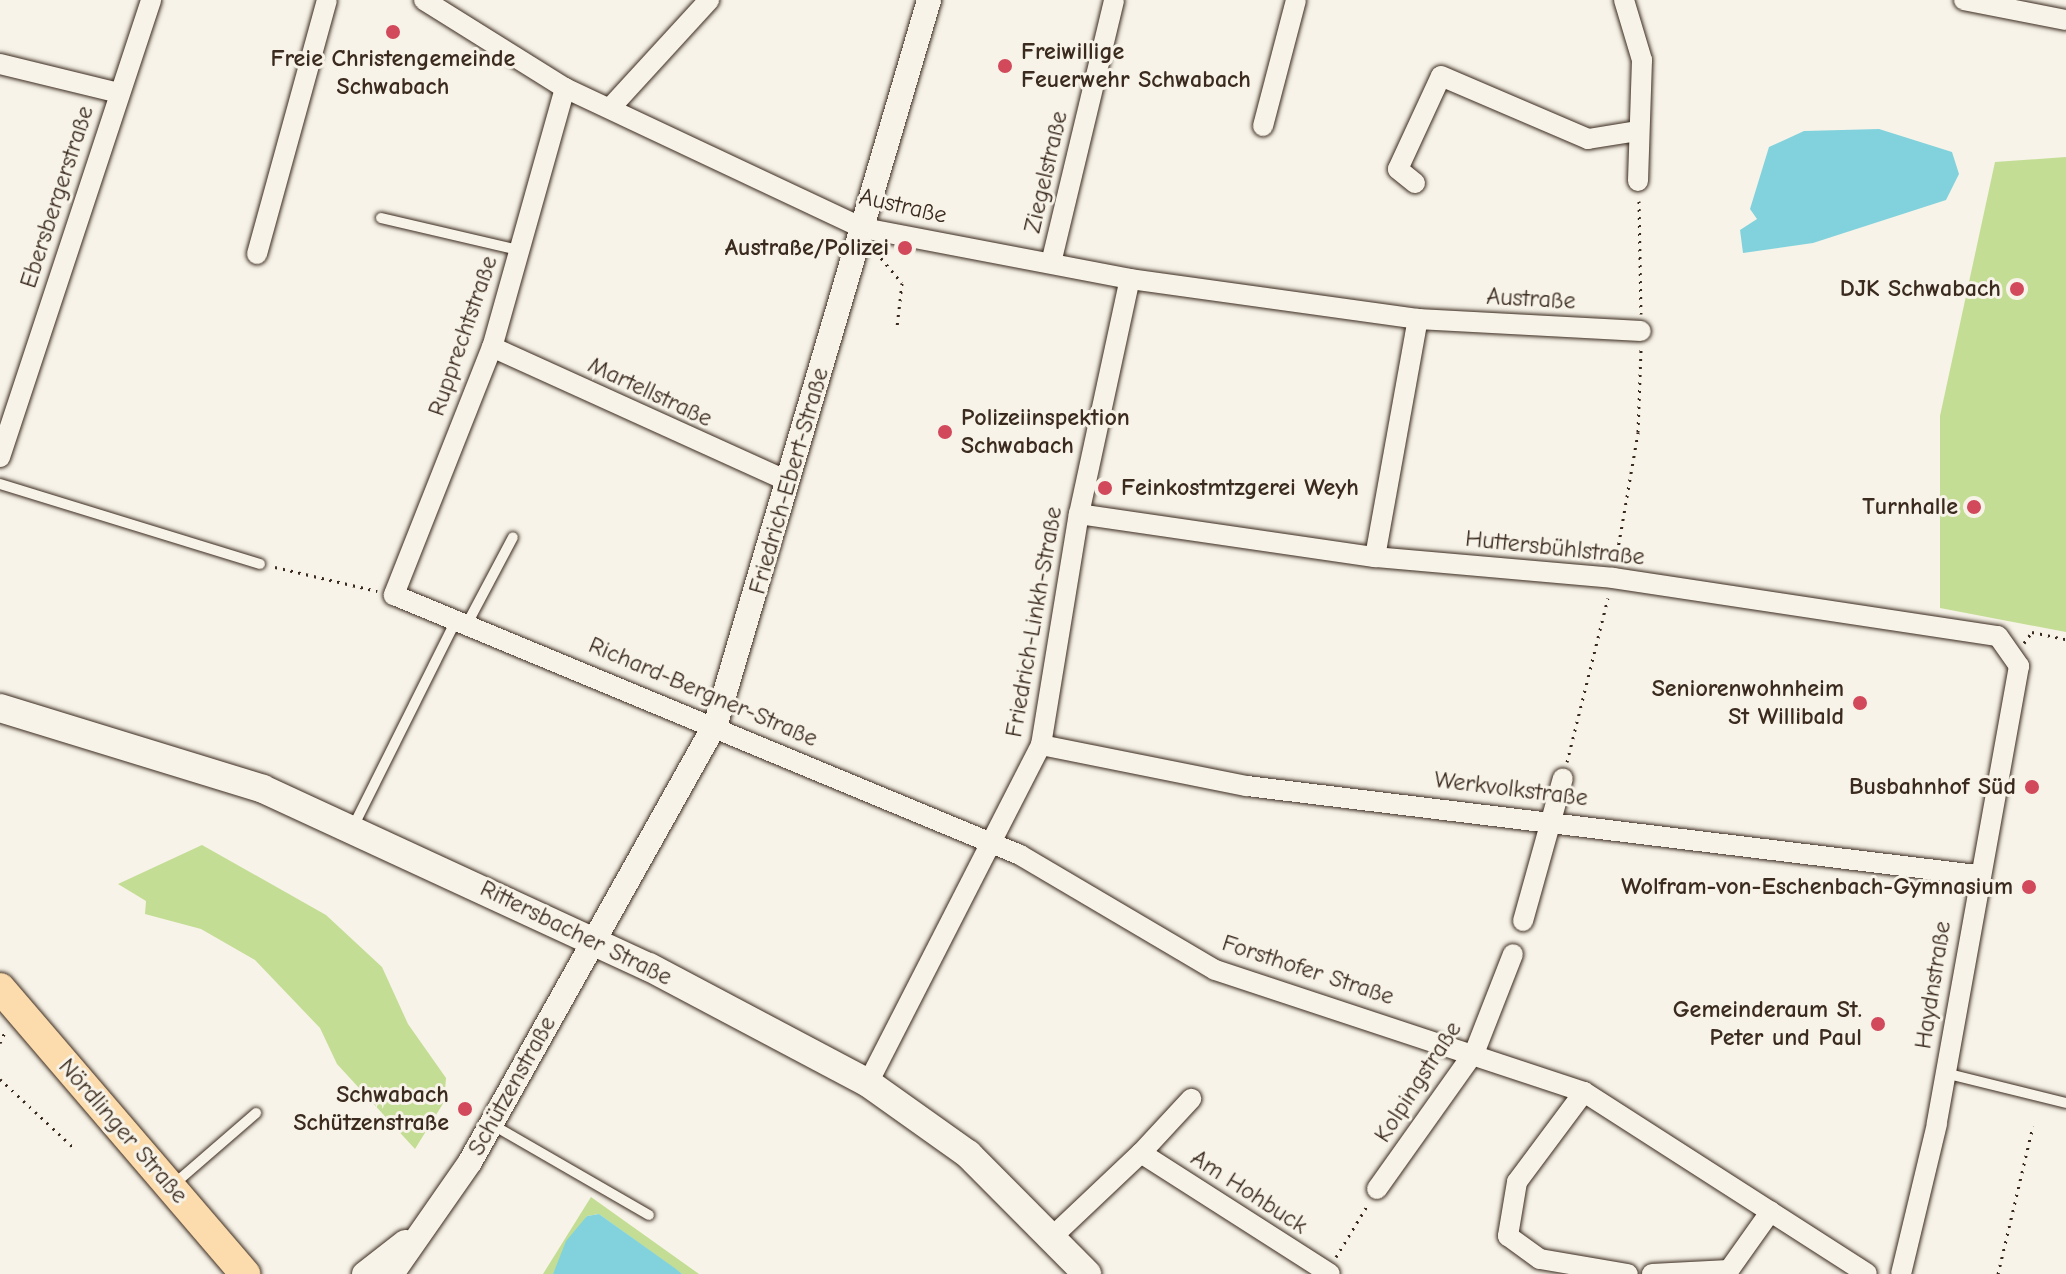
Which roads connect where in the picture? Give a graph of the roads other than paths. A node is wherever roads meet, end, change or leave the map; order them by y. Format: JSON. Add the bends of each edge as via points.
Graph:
{"nodes":[{"id":1,"x":151,"y":0,"type":"edge"},
{"id":2,"x":327,"y":0,"type":"edge"},
{"id":3,"x":424,"y":0,"type":"edge"},
{"id":4,"x":709,"y":0,"type":"edge"},
{"id":5,"x":929,"y":0,"type":"edge"},
{"id":6,"x":1114,"y":0,"type":"edge"},
{"id":7,"x":1296,"y":0,"type":"edge"},
{"id":8,"x":1624,"y":0,"type":"edge"},
{"id":9,"x":1964,"y":0,"type":"edge"},
{"id":10,"x":2066,"y":20,"type":"edge"},
{"id":11,"x":0,"y":64,"type":"edge"},
{"id":12,"x":565,"y":88,"type":"junction"},
{"id":13,"x":119,"y":93,"type":"junction"},
{"id":14,"x":612,"y":106,"type":"junction"},
{"id":15,"x":1263,"y":126,"type":"dead end"},
{"id":16,"x":1638,"y":131,"type":"junction"},
{"id":17,"x":1638,"y":181,"type":"road end"},
{"id":18,"x":1415,"y":183,"type":"dead end"},
{"id":19,"x":381,"y":218,"type":"dead end"},
{"id":20,"x":863,"y":228,"type":"junction"},
{"id":21,"x":519,"y":250,"type":"junction"},
{"id":22,"x":257,"y":254,"type":"dead end"},
{"id":23,"x":1051,"y":263,"type":"junction"},
{"id":24,"x":1130,"y":279,"type":"junction"},
{"id":25,"x":1418,"y":319,"type":"junction"},
{"id":26,"x":1641,"y":331,"type":"road end"},
{"id":27,"x":492,"y":347,"type":"junction"},
{"id":28,"x":0,"y":457,"type":"edge"},
{"id":29,"x":788,"y":481,"type":"junction"},
{"id":30,"x":0,"y":484,"type":"edge"},
{"id":31,"x":1079,"y":514,"type":"junction"},
{"id":32,"x":513,"y":537,"type":"dead end"},
{"id":33,"x":1375,"y":557,"type":"junction"},
{"id":34,"x":260,"y":564,"type":"road end"},
{"id":35,"x":394,"y":595,"type":"joint"},
{"id":36,"x":462,"y":622,"type":"junction"},
{"id":37,"x":2015,"y":657,"type":"joint"},
{"id":38,"x":0,"y":708,"type":"edge"},
{"id":39,"x":716,"y":723,"type":"junction"},
{"id":40,"x":1041,"y":745,"type":"junction"},
{"id":41,"x":1563,"y":778,"type":"road end"},
{"id":42,"x":1553,"y":819,"type":"junction"},
{"id":43,"x":353,"y":827,"type":"junction"},
{"id":44,"x":989,"y":843,"type":"junction"},
{"id":45,"x":1977,"y":875,"type":"junction"},
{"id":46,"x":1523,"y":921,"type":"dead end"},
{"id":47,"x":592,"y":938,"type":"junction"},
{"id":48,"x":1513,"y":954,"type":"dead end"},
{"id":49,"x":0,"y":988,"type":"edge"},
{"id":50,"x":1475,"y":1051,"type":"junction"},
{"id":51,"x":1945,"y":1073,"type":"junction"},
{"id":52,"x":868,"y":1083,"type":"junction"},
{"id":53,"x":1584,"y":1092,"type":"junction"},
{"id":54,"x":1191,"y":1099,"type":"dead end"},
{"id":55,"x":2066,"y":1103,"type":"edge"},
{"id":56,"x":256,"y":1113,"type":"dead end"},
{"id":57,"x":491,"y":1124,"type":"junction"},
{"id":58,"x":1141,"y":1153,"type":"junction"},
{"id":59,"x":171,"y":1187,"type":"junction"},
{"id":60,"x":1377,"y":1189,"type":"road end"},
{"id":61,"x":1771,"y":1211,"type":"junction"},
{"id":62,"x":649,"y":1215,"type":"dead end"},
{"id":63,"x":423,"y":1228,"type":"junction"},
{"id":64,"x":1051,"y":1238,"type":"junction"},
{"id":65,"x":1328,"y":1273,"type":"edge"},
{"id":66,"x":245,"y":1274,"type":"edge"},
{"id":67,"x":364,"y":1274,"type":"edge"},
{"id":68,"x":392,"y":1274,"type":"edge"},
{"id":69,"x":1087,"y":1274,"type":"edge"},
{"id":70,"x":1628,"y":1274,"type":"edge"},
{"id":71,"x":1652,"y":1274,"type":"edge"},
{"id":72,"x":1867,"y":1274,"type":"edge"},
{"id":73,"x":1901,"y":1274,"type":"edge"}],
"edges":[{"from":1,"to":13,"type":"street","name":"Ebersbergerstraße"},
{"from":2,"to":22,"type":"street"},
{"from":3,"to":12,"type":"street","name":"Austraße"},
{"from":4,"to":14,"type":"street"},
{"from":5,"to":20,"type":"street","name":"Friedrich-Ebert-Straße"},
{"from":6,"to":23,"type":"street","name":"Ziegelstraße"},
{"from":7,"to":15,"type":"street"},
{"from":8,"to":16,"type":"street","via":[[1642,60]]},
{"from":9,"to":10,"type":"street"},
{"from":11,"to":13,"type":"street"},
{"from":12,"to":14,"type":"street","name":"Austraße"},
{"from":12,"to":21,"type":"street","name":"Rupprechtstraße"},
{"from":13,"to":28,"type":"street","name":"Ebersbergerstraße"},
{"from":14,"to":20,"type":"street","name":"Austraße"},
{"from":16,"to":17,"type":"street"},
{"from":16,"to":18,"type":"street","via":[[1588,139],[1441,76],[1398,169]]},
{"from":19,"to":21,"type":"lane"},
{"from":20,"to":23,"type":"street","name":"Austraße"},
{"from":20,"to":29,"type":"street","name":"Friedrich-Ebert-Straße"},
{"from":21,"to":27,"type":"street","name":"Rupprechtstraße"},
{"from":23,"to":24,"type":"street","name":"Austraße"},
{"from":24,"to":25,"type":"street","name":"Austraße"},
{"from":24,"to":31,"type":"street","name":"Friedrich-Linkh-Straße"},
{"from":25,"to":26,"type":"street","name":"Austraße"},
{"from":25,"to":33,"type":"street"},
{"from":27,"to":29,"type":"street","name":"Martellstraße"},
{"from":27,"to":35,"type":"street","name":"Rupprechtstraße"},
{"from":29,"to":39,"type":"street","name":"Friedrich-Ebert-Straße"},
{"from":30,"to":34,"type":"lane"},
{"from":31,"to":33,"type":"street","name":"Huttersbühlstraße"},
{"from":31,"to":40,"type":"street","name":"Friedrich-Linkh-Straße"},
{"from":32,"to":36,"type":"lane"},
{"from":33,"to":37,"type":"street","name":"Huttersbühlstraße","via":[[1613,578],[1998,636]]},
{"from":35,"to":36,"type":"street","name":"Richard-Bergner-Straße"},
{"from":36,"to":39,"type":"street","name":"Richard-Bergner-Straße"},
{"from":36,"to":43,"type":"lane"},
{"from":37,"to":45,"type":"street","name":"Haydnstraße"},
{"from":38,"to":43,"type":"main road","name":"Rittersbacher Straße","via":[[263,789]]},
{"from":39,"to":44,"type":"street","name":"Richard-Bergner-Straße"},
{"from":39,"to":47,"type":"street","name":"Friedrich-Ebert-Straße"},
{"from":40,"to":42,"type":"street","name":"Werkvolkstraße","via":[[1247,786]]},
{"from":40,"to":44,"type":"street","name":"Friedrich-Linkh-Straße"},
{"from":41,"to":42,"type":"street"},
{"from":42,"to":45,"type":"street","name":"Werkvolkstraße"},
{"from":42,"to":46,"type":"street"},
{"from":43,"to":47,"type":"main road","name":"Rittersbacher Straße"},
{"from":44,"to":50,"type":"street","name":"Forsthofer Straße","via":[[1069,880],[1215,970]]},
{"from":44,"to":52,"type":"street","name":"Friedrich-Linkh-Straße"},
{"from":45,"to":51,"type":"street","name":"Haydnstraße"},
{"from":47,"to":52,"type":"main road","name":"Rittersbacher Straße"},
{"from":47,"to":57,"type":"street","name":"Schützenstraße"},
{"from":48,"to":50,"type":"street","name":"Kolpingstraße"},
{"from":49,"to":59,"type":"main road","name":"Nördlinger Straße"},
{"from":50,"to":53,"type":"street","name":"Forsthofer Straße"},
{"from":50,"to":60,"type":"street","name":"Kolpingstraße"},
{"from":51,"to":55,"type":"lane"},
{"from":51,"to":73,"type":"street","name":"Haydnstraße"},
{"from":52,"to":64,"type":"main road","name":"Rittersbacher Straße","via":[[968,1154]]},
{"from":53,"to":61,"type":"street","name":"Forsthofer Straße"},
{"from":53,"to":70,"type":"street","via":[[1517,1182],[1508,1236],[1540,1259]]},
{"from":54,"to":58,"type":"street"},
{"from":56,"to":59,"type":"lane"},
{"from":57,"to":62,"type":"lane"},
{"from":57,"to":63,"type":"street","name":"Schützenstraße"},
{"from":58,"to":64,"type":"street"},
{"from":58,"to":65,"type":"street","name":"Am Hohbuck"},
{"from":59,"to":66,"type":"main road","name":"Nördlinger Straße"},
{"from":61,"to":71,"type":"street","via":[[1729,1270]]},
{"from":61,"to":72,"type":"street","name":"Forsthofer Straße"},
{"from":63,"to":67,"type":"street","name":"Schützenstraße"},
{"from":63,"to":68,"type":"street","name":"Schützenstraße"},
{"from":64,"to":69,"type":"main road","name":"Rittersbacher Straße"}]}
